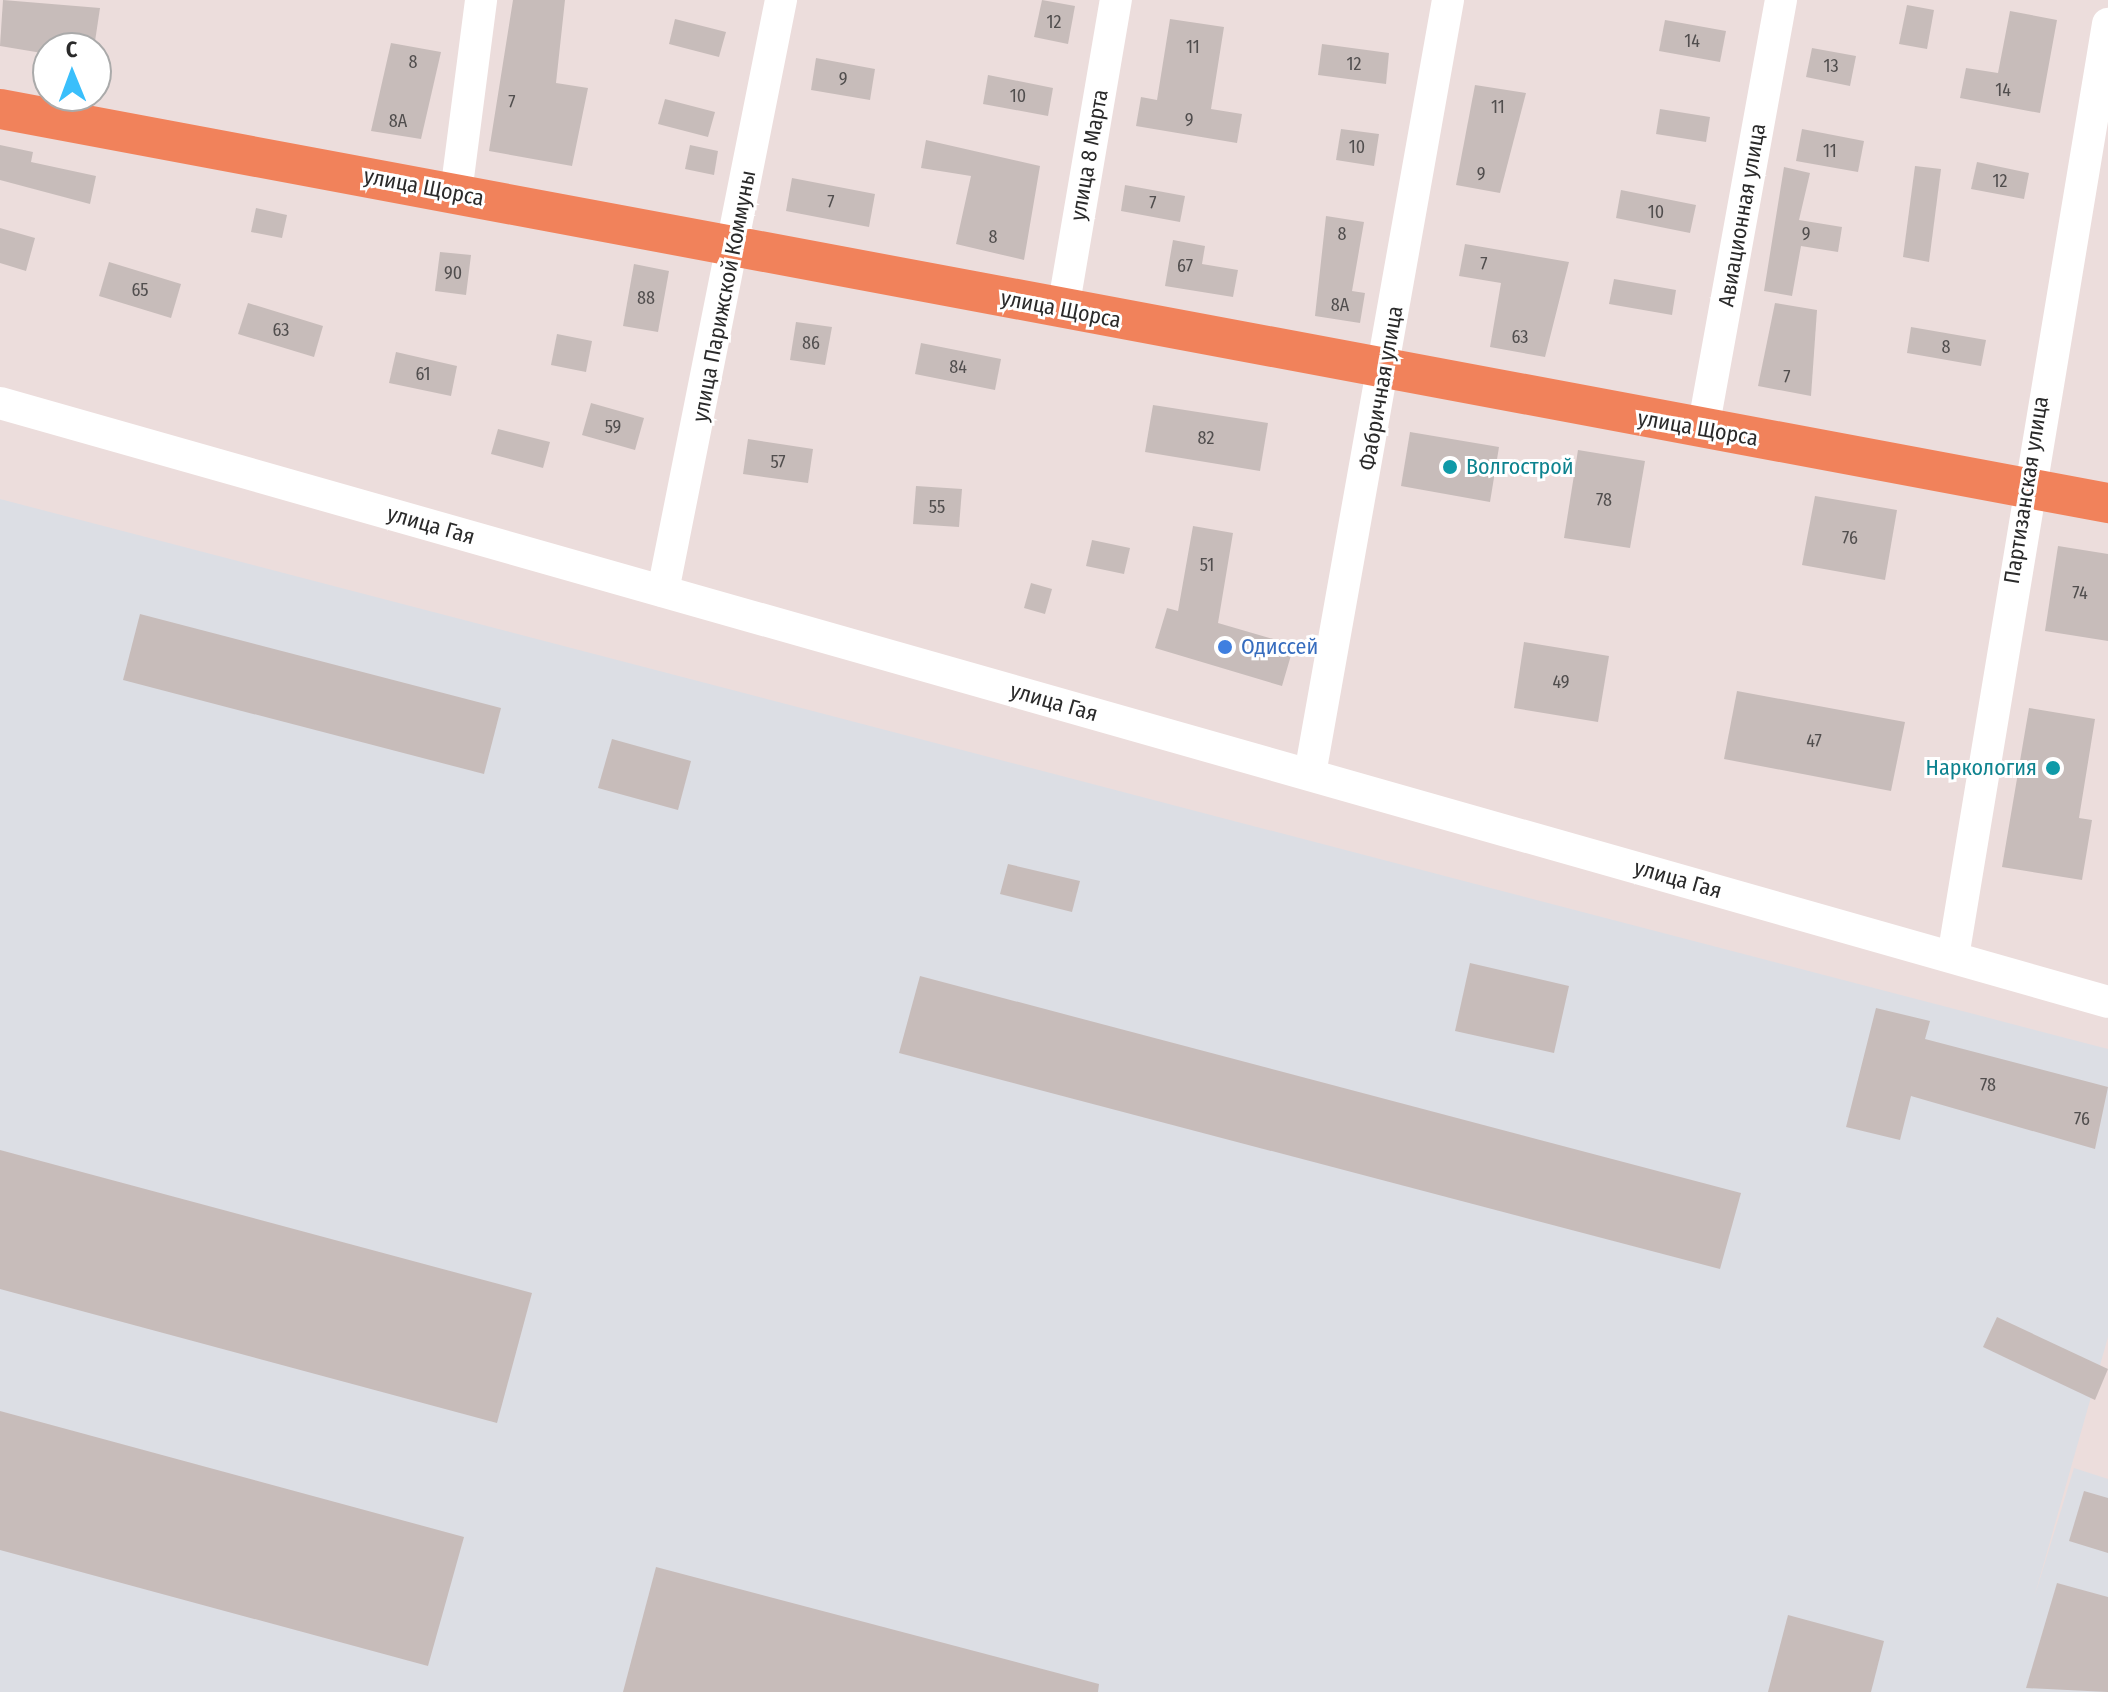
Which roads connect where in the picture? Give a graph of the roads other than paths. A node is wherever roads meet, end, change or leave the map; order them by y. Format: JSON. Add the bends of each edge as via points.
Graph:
{"nodes":[{"id":1,"x":481,"y":0,"type":"edge"},
{"id":2,"x":781,"y":0,"type":"edge"},
{"id":3,"x":1116,"y":0,"type":"edge"},
{"id":4,"x":1448,"y":0,"type":"edge"},
{"id":5,"x":1781,"y":0,"type":"edge"},
{"id":6,"x":2108,"y":24,"type":"edge"},
{"id":7,"x":8,"y":109,"type":"edge"},
{"id":8,"x":456,"y":193,"type":"junction"},
{"id":9,"x":735,"y":247,"type":"junction"},
{"id":10,"x":1063,"y":309,"type":"junction"},
{"id":11,"x":1384,"y":371,"type":"junction"},
{"id":12,"x":0,"y":403,"type":"edge"},
{"id":13,"x":1703,"y":429,"type":"junction"},
{"id":14,"x":2025,"y":488,"type":"junction"},
{"id":15,"x":2108,"y":503,"type":"edge"},
{"id":16,"x":663,"y":591,"type":"junction"},
{"id":17,"x":1310,"y":774,"type":"junction"},
{"id":18,"x":1953,"y":957,"type":"junction"},
{"id":19,"x":2108,"y":1002,"type":"edge"}],
"edges":[{"from":1,"to":8,"type":"street"},
{"from":2,"to":9,"type":"street","name":"улица Парижской Коммуны"},
{"from":3,"to":10,"type":"street","name":"улица 8 Марта"},
{"from":4,"to":11,"type":"street","name":"Фабричная улица"},
{"from":5,"to":13,"type":"street","name":"Авиационная улица"},
{"from":6,"to":14,"type":"street","name":"Партизанская улица"},
{"from":7,"to":8,"type":"main road","name":"улица Щорса"},
{"from":8,"to":9,"type":"main road","name":"улица Щорса"},
{"from":9,"to":10,"type":"main road","name":"улица Щорса"},
{"from":9,"to":16,"type":"street","name":"улица Парижской Коммуны"},
{"from":10,"to":11,"type":"main road","name":"улица Щорса"},
{"from":11,"to":13,"type":"main road","name":"улица Щорса"},
{"from":11,"to":17,"type":"street","name":"Фабричная улица"},
{"from":12,"to":16,"type":"street","name":"улица Гая"},
{"from":13,"to":14,"type":"main road","name":"улица Щорса"},
{"from":14,"to":15,"type":"main road","name":"улица Щорса"},
{"from":14,"to":18,"type":"street","name":"Партизанская улица"},
{"from":16,"to":17,"type":"street","name":"улица Гая"},
{"from":17,"to":18,"type":"street","name":"улица Гая"},
{"from":18,"to":19,"type":"street","name":"улица Гая"}]}
